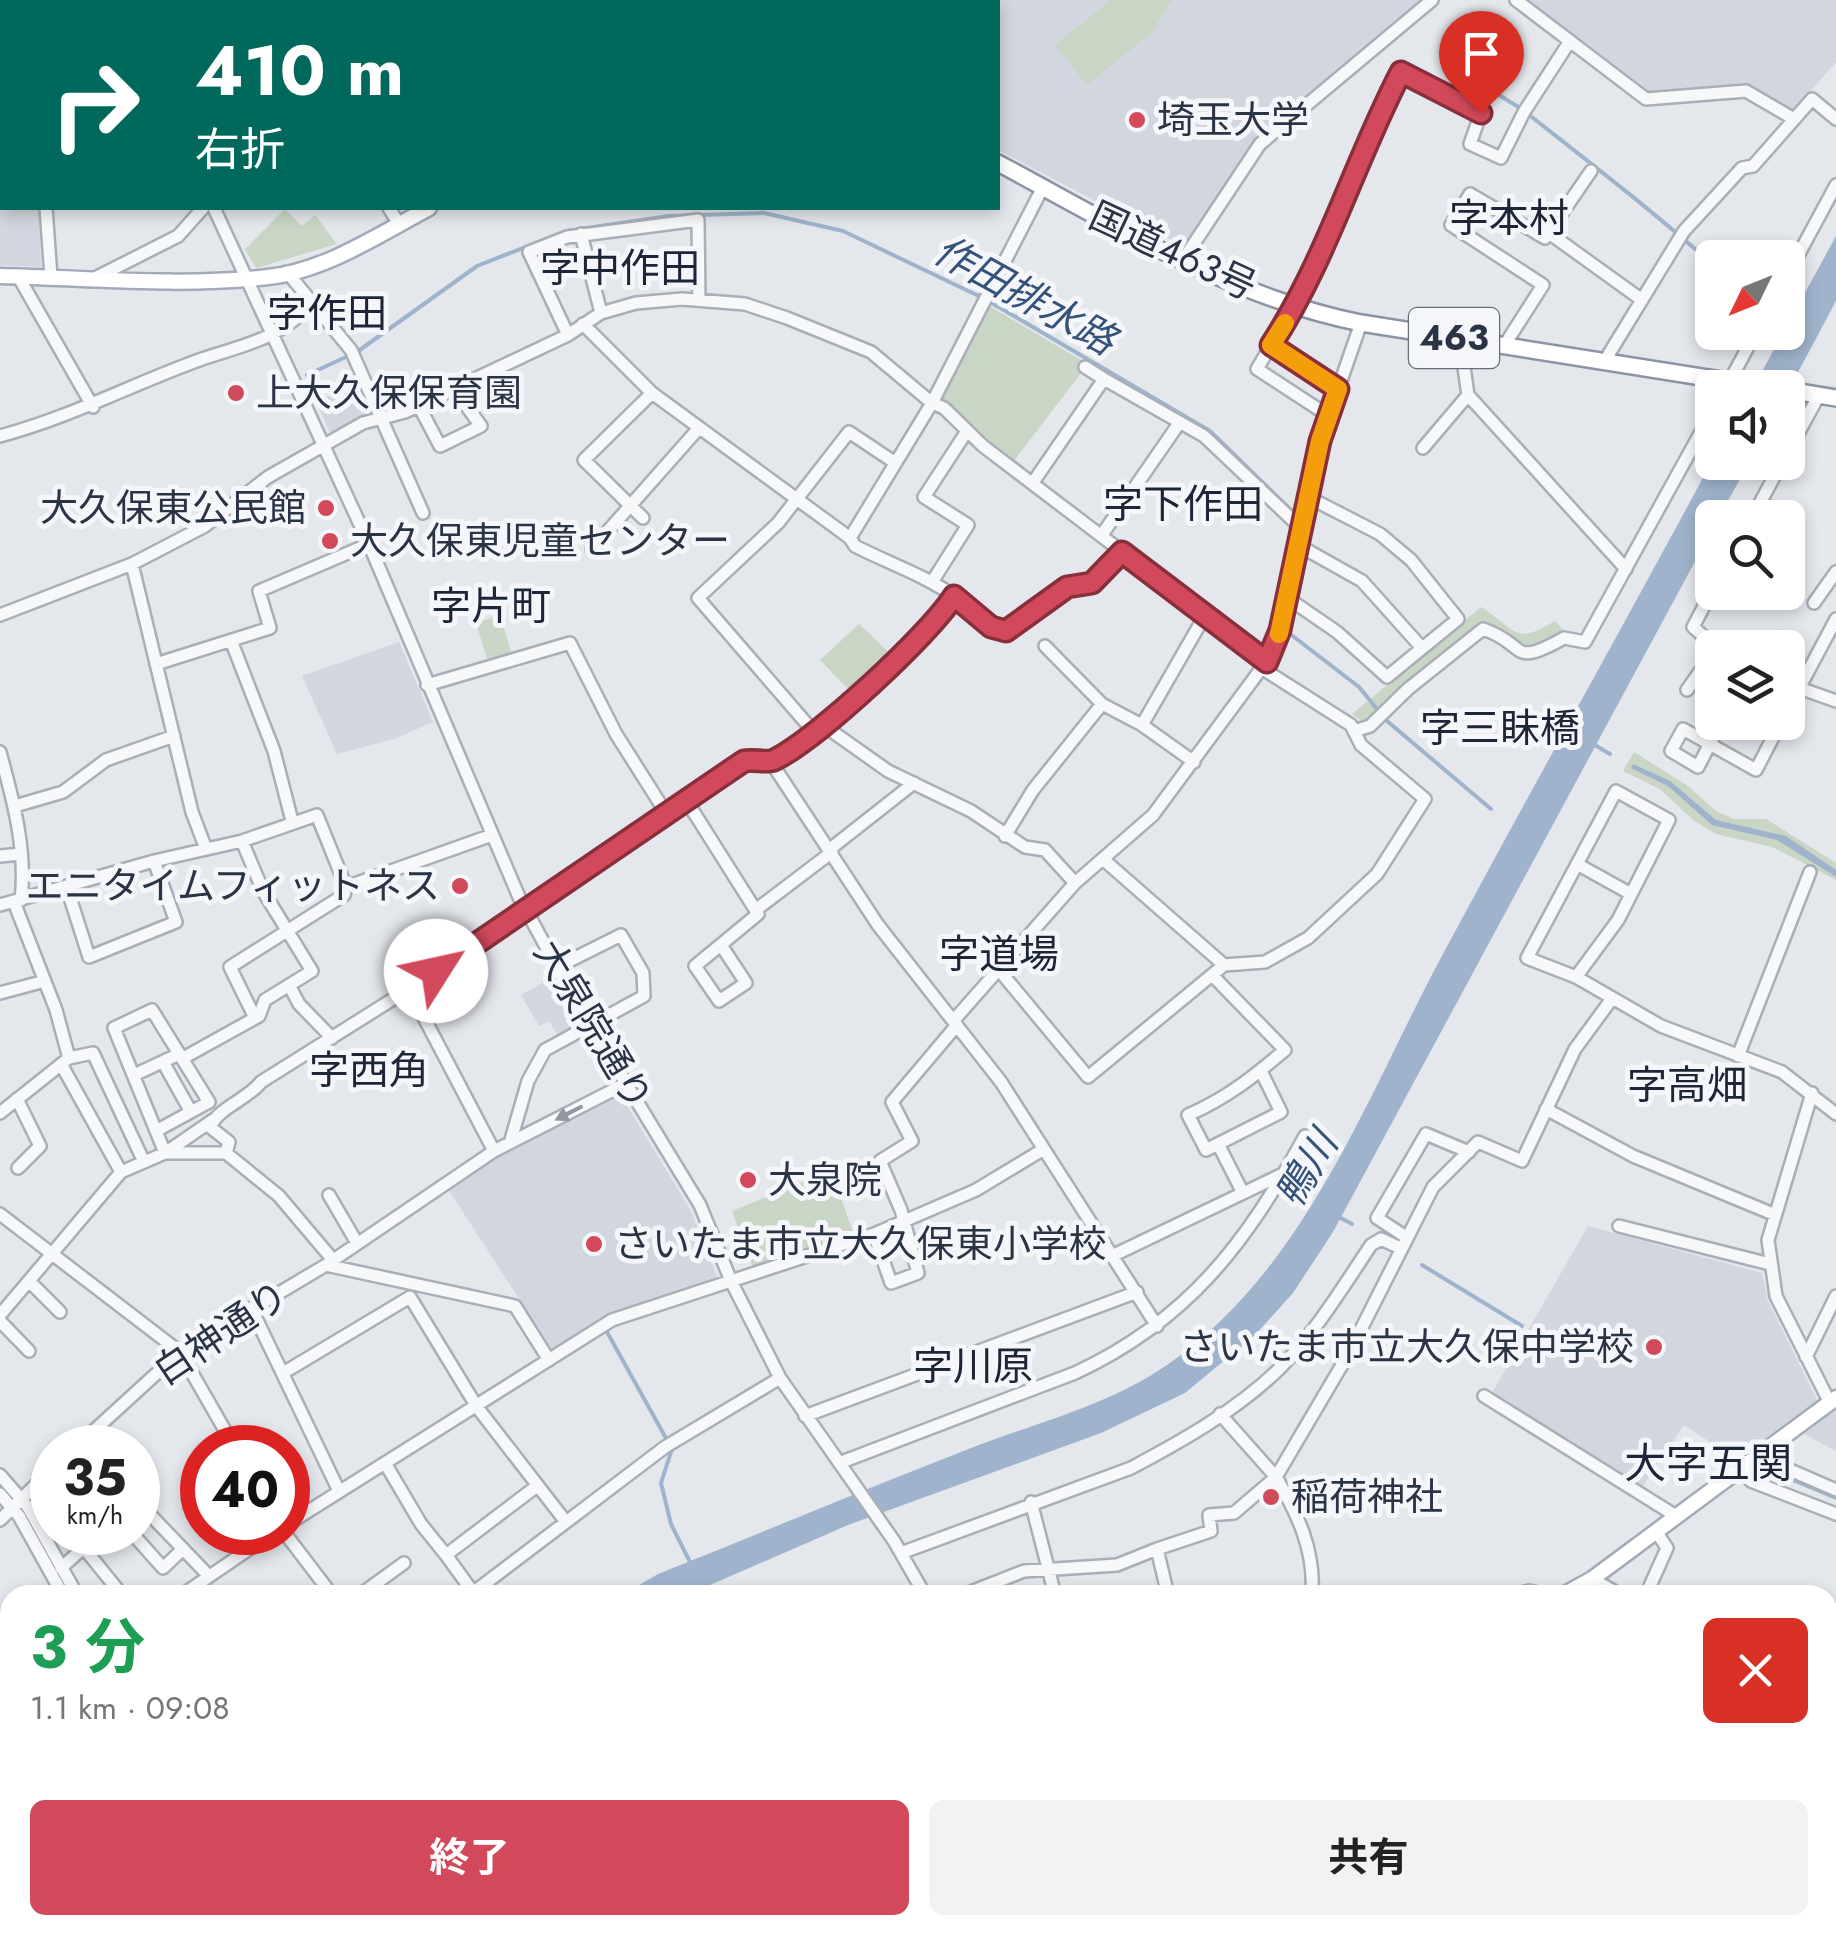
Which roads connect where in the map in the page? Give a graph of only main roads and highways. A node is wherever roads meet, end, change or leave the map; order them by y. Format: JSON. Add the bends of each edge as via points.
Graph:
{"nodes":[{"id":1,"x":1000,"y":164,"type":"edge"},
{"id":2,"x":425,"y":210,"type":"edge"},
{"id":3,"x":0,"y":276,"type":"edge"},
{"id":4,"x":1695,"y":377,"type":"edge"},
{"id":5,"x":1805,"y":392,"type":"edge"},
{"id":6,"x":1836,"y":398,"type":"edge"},
{"id":7,"x":1833,"y":1401,"type":"edge"},
{"id":8,"x":1581,"y":1585,"type":"edge"}],
"edges":[{"from":1,"to":4,"type":"highway","name":"国道463号","number":"463","via":[[1183,260],[1296,307]]},
{"from":2,"to":3,"type":"main road","via":[[353,249],[287,272],[247,278]]},
{"from":5,"to":6,"type":"highway"},
{"from":7,"to":8,"type":"main road"}]}
